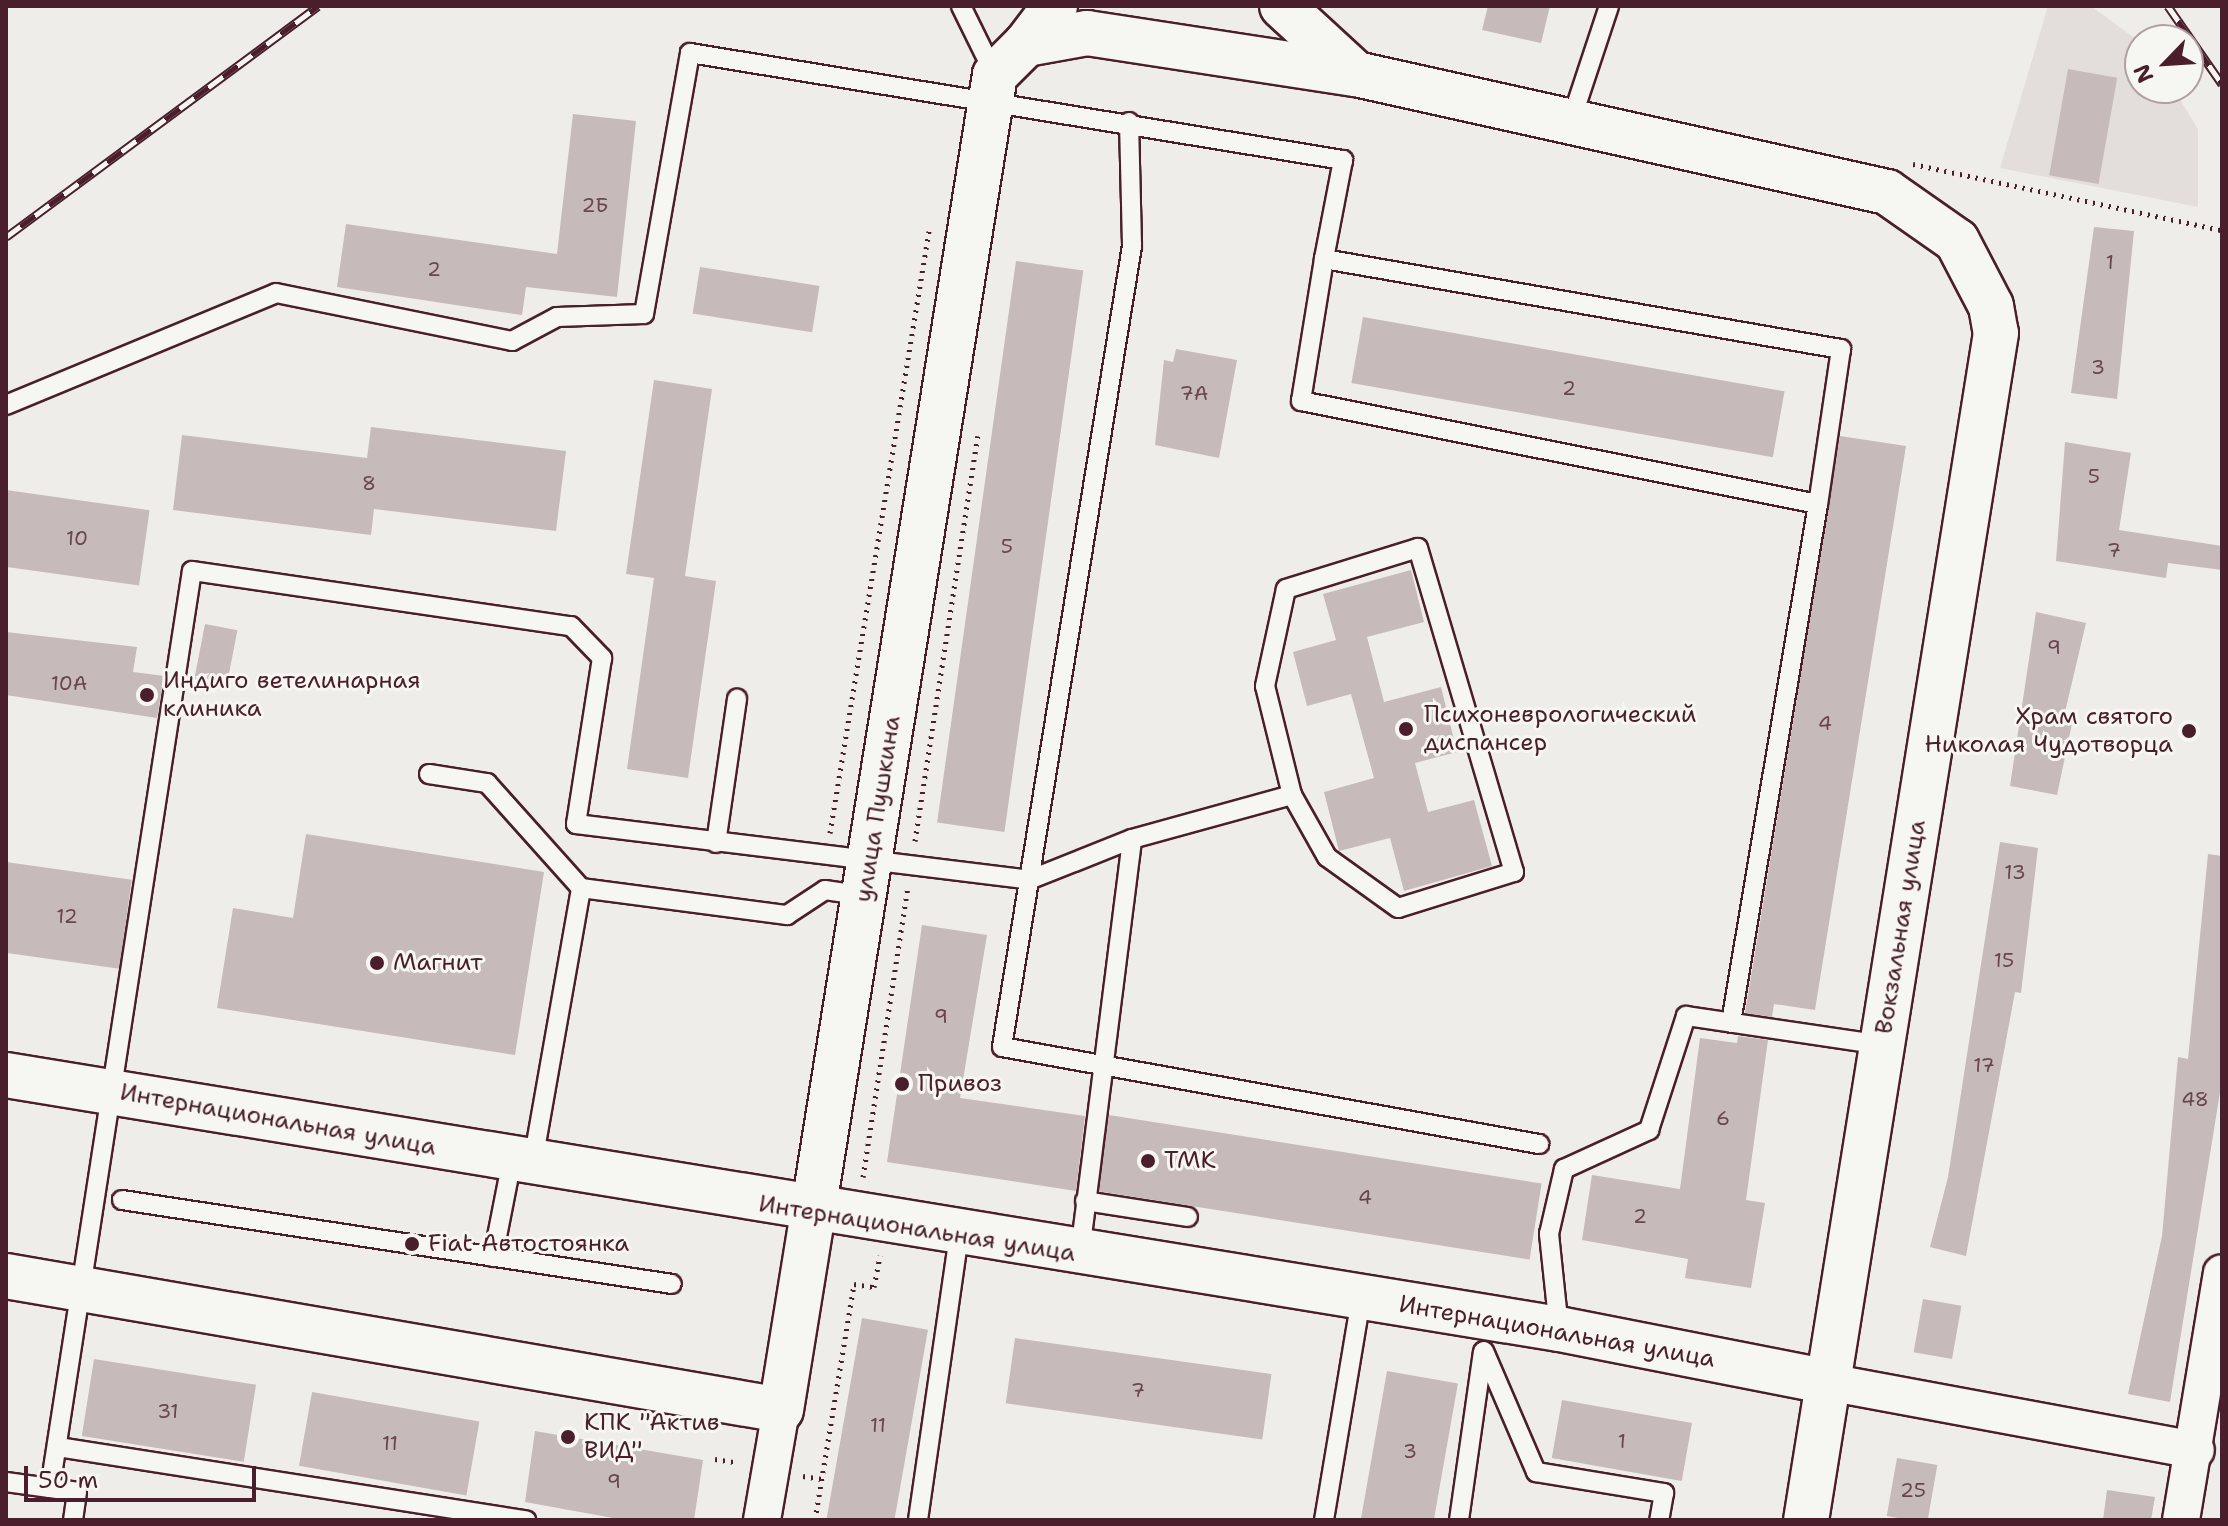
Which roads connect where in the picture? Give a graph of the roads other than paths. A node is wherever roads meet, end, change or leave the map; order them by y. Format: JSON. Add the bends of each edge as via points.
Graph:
{"nodes":[{"id":1,"x":961,"y":6,"type":"edge"},
{"id":2,"x":1055,"y":6,"type":"edge"},
{"id":3,"x":1282,"y":6,"type":"edge"},
{"id":4,"x":1310,"y":6,"type":"edge"},
{"id":5,"x":1609,"y":6,"type":"edge"},
{"id":6,"x":1026,"y":44,"type":"junction"},
{"id":7,"x":1356,"y":74,"type":"junction"},
{"id":8,"x":992,"y":86,"type":"junction"},
{"id":9,"x":1129,"y":122,"type":"junction"},
{"id":10,"x":1569,"y":127,"type":"junction"},
{"id":11,"x":1324,"y":259,"type":"junction"},
{"id":12,"x":6,"y":405,"type":"edge"},
{"id":13,"x":1818,"y":504,"type":"junction"},
{"id":14,"x":737,"y":699,"type":"dead end"},
{"id":15,"x":429,"y":774,"type":"dead end"},
{"id":16,"x":1292,"y":795,"type":"junction"},
{"id":17,"x":1132,"y":839,"type":"junction"},
{"id":18,"x":716,"y":843,"type":"junction"},
{"id":19,"x":882,"y":876,"type":"junction"},
{"id":20,"x":1029,"y":880,"type":"junction"},
{"id":21,"x":581,"y":888,"type":"junction"},
{"id":22,"x":1731,"y":1023,"type":"junction"},
{"id":23,"x":1882,"y":1045,"type":"junction"},
{"id":24,"x":1101,"y":1063,"type":"junction"},
{"id":25,"x":6,"y":1075,"type":"edge"},
{"id":26,"x":111,"y":1091,"type":"junction"},
{"id":27,"x":1539,"y":1144,"type":"dead end"},
{"id":28,"x":522,"y":1162,"type":"junction"},
{"id":29,"x":122,"y":1200,"type":"dead end"},
{"id":30,"x":1085,"y":1201,"type":"junction"},
{"id":31,"x":813,"y":1212,"type":"junction"},
{"id":32,"x":1188,"y":1217,"type":"dead end"},
{"id":33,"x":959,"y":1236,"type":"junction"},
{"id":34,"x":1079,"y":1255,"type":"junction"},
{"id":35,"x":493,"y":1257,"type":"junction"},
{"id":36,"x":2222,"y":1273,"type":"edge"},
{"id":37,"x":6,"y":1276,"type":"edge"},
{"id":38,"x":672,"y":1284,"type":"dead end"},
{"id":39,"x":80,"y":1291,"type":"junction"},
{"id":40,"x":1361,"y":1298,"type":"junction"},
{"id":41,"x":1559,"y":1329,"type":"junction"},
{"id":42,"x":1484,"y":1334,"type":"junction"},
{"id":43,"x":1828,"y":1382,"type":"junction"},
{"id":44,"x":781,"y":1410,"type":"junction"},
{"id":45,"x":58,"y":1447,"type":"junction"},
{"id":46,"x":2196,"y":1450,"type":"junction"},
{"id":47,"x":6,"y":1482,"type":"edge"},
{"id":48,"x":50,"y":1488,"type":"junction"},
{"id":49,"x":73,"y":1520,"type":"edge"},
{"id":50,"x":526,"y":1520,"type":"edge"},
{"id":51,"x":762,"y":1520,"type":"edge"},
{"id":52,"x":918,"y":1520,"type":"edge"},
{"id":53,"x":1324,"y":1520,"type":"edge"},
{"id":54,"x":1459,"y":1520,"type":"edge"},
{"id":55,"x":1659,"y":1520,"type":"edge"},
{"id":56,"x":1806,"y":1520,"type":"edge"},
{"id":57,"x":2181,"y":1520,"type":"edge"}],
"edges":[{"from":1,"to":8,"type":"lane"},
{"from":2,"to":6,"type":"main road"},
{"from":3,"to":7,"type":"main road"},
{"from":4,"to":7,"type":"main road"},
{"from":5,"to":10,"type":"lane"},
{"from":6,"to":7,"type":"main road","via":[[1087,33]]},
{"from":6,"to":8,"type":"main road"},
{"from":7,"to":10,"type":"main road"},
{"from":8,"to":9,"type":"lane"},
{"from":8,"to":12,"type":"lane","via":[[690,53],[644,314],[557,317],[512,341],[276,293]]},
{"from":8,"to":19,"type":"main road","name":"улица Пушкина"},
{"from":9,"to":11,"type":"lane","via":[[1343,160]]},
{"from":9,"to":20,"type":"lane","via":[[1132,246]]},
{"from":10,"to":23,"type":"main road","name":"Вокзальная улица","via":[[1907,201],[1957,241],[1977,270],[1996,333]]},
{"from":11,"to":13,"type":"lane","via":[[1301,401]]},
{"from":11,"to":13,"type":"lane","via":[[1841,349]]},
{"from":13,"to":22,"type":"lane"},
{"from":14,"to":18,"type":"lane"},
{"from":15,"to":21,"type":"lane","via":[[487,783]]},
{"from":16,"to":16,"type":"lane","via":[[1327,857],[1398,908],[1514,872],[1418,548],[1286,589],[1265,686]]},
{"from":16,"to":17,"type":"lane"},
{"from":17,"to":20,"type":"lane"},
{"from":17,"to":24,"type":"lane"},
{"from":18,"to":19,"type":"lane","via":[[826,858]]},
{"from":18,"to":26,"type":"lane","via":[[576,824],[602,658],[571,626],[192,571]]},
{"from":19,"to":20,"type":"lane"},
{"from":19,"to":21,"type":"lane","via":[[825,890],[787,915]]},
{"from":19,"to":31,"type":"main road","name":"улица Пушкина"},
{"from":20,"to":24,"type":"lane","via":[[1002,1047]]},
{"from":21,"to":28,"type":"lane"},
{"from":22,"to":23,"type":"lane"},
{"from":22,"to":41,"type":"lane","via":[[1686,1016],[1649,1130],[1564,1169],[1549,1234]]},
{"from":23,"to":43,"type":"main road","name":"Вокзальная улица"},
{"from":24,"to":27,"type":"lane"},
{"from":24,"to":30,"type":"lane"},
{"from":25,"to":26,"type":"main road","name":"Интернациональная улица"},
{"from":26,"to":28,"type":"main road","name":"Интернациональная улица"},
{"from":26,"to":39,"type":"lane"},
{"from":28,"to":31,"type":"main road","name":"Интернациональная улица"},
{"from":28,"to":35,"type":"lane"},
{"from":29,"to":35,"type":"lane"},
{"from":30,"to":32,"type":"lane"},
{"from":30,"to":34,"type":"lane"},
{"from":31,"to":33,"type":"main road","name":"Интернациональная улица"},
{"from":31,"to":44,"type":"main road","name":"улица Пушкина"},
{"from":33,"to":34,"type":"main road","name":"Интернациональная улица"},
{"from":33,"to":52,"type":"lane"},
{"from":34,"to":40,"type":"main road","name":"Интернациональная улица"},
{"from":35,"to":38,"type":"lane"},
{"from":36,"to":46,"type":"street"},
{"from":37,"to":39,"type":"main road"},
{"from":39,"to":44,"type":"main road"},
{"from":39,"to":45,"type":"lane"},
{"from":40,"to":42,"type":"main road","name":"Интернациональная улица"},
{"from":40,"to":53,"type":"lane"},
{"from":41,"to":42,"type":"main road","name":"Интернациональная улица"},
{"from":41,"to":43,"type":"main road","name":"Интернациональная улица"},
{"from":42,"to":54,"type":"lane"},
{"from":42,"to":55,"type":"lane","via":[[1536,1472],[1664,1493]]},
{"from":43,"to":46,"type":"street"},
{"from":43,"to":56,"type":"main road","name":"Вокзальная улица"},
{"from":44,"to":51,"type":"street","name":"улица Пушкина"},
{"from":45,"to":48,"type":"lane"},
{"from":45,"to":50,"type":"lane"},
{"from":46,"to":57,"type":"street"},
{"from":47,"to":48,"type":"lane"},
{"from":48,"to":49,"type":"lane","via":[[77,1492]]}]}
